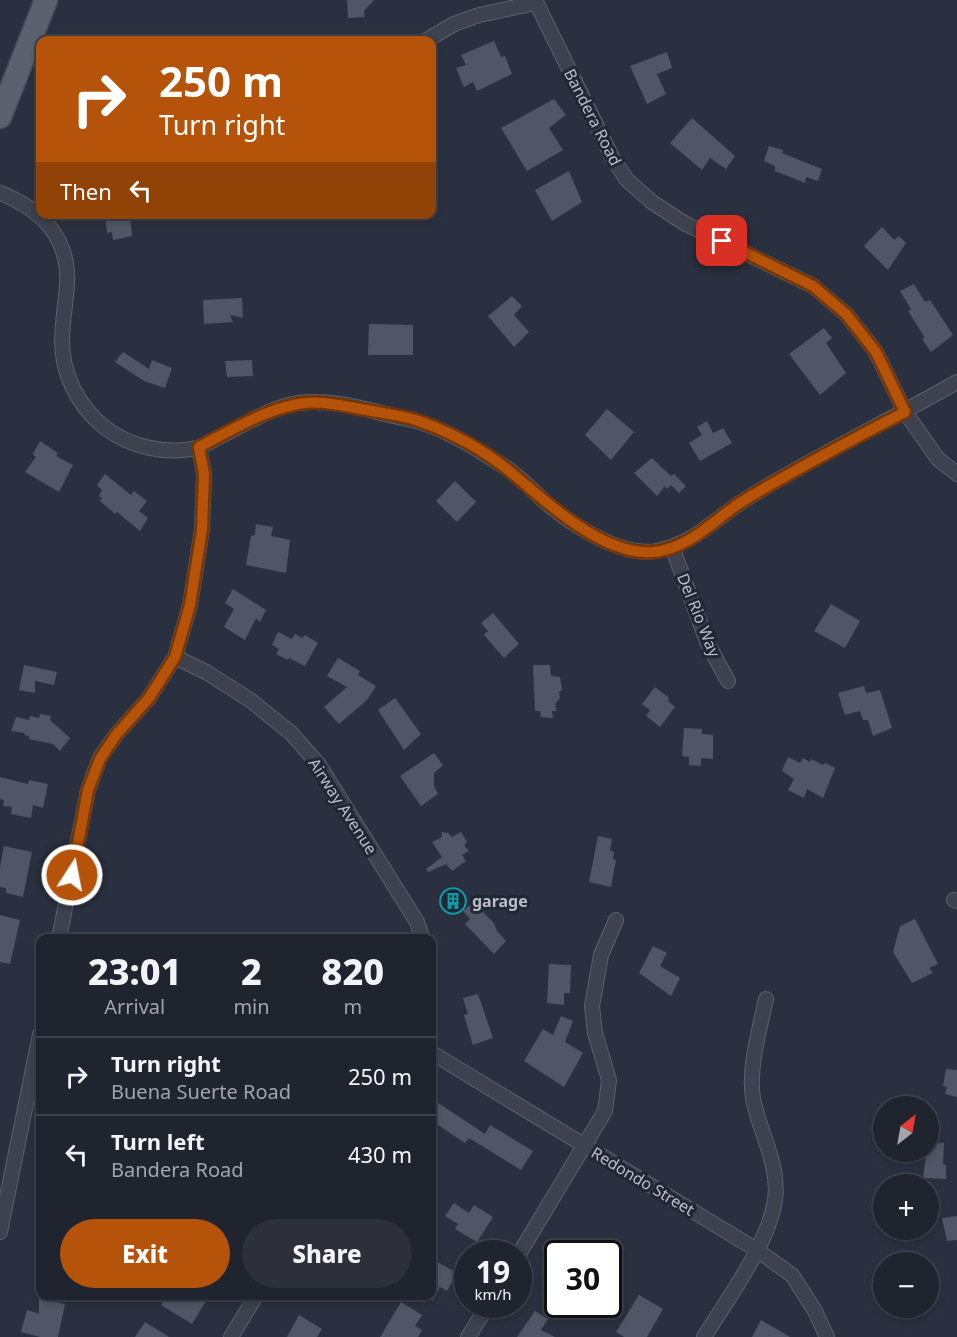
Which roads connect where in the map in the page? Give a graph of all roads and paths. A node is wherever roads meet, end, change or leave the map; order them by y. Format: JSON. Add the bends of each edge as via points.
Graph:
{"nodes":[{"id":1,"x":46,"y":0,"type":"edge"},
{"id":2,"x":535,"y":1,"type":"edge"},
{"id":3,"x":434,"y":36,"type":"edge"},
{"id":4,"x":0,"y":117,"type":"edge"},
{"id":5,"x":0,"y":193,"type":"edge"},
{"id":6,"x":36,"y":212,"type":"edge"},
{"id":7,"x":45,"y":219,"type":"edge"},
{"id":8,"x":957,"y":382,"type":"edge"},
{"id":9,"x":905,"y":412,"type":"junction"},
{"id":10,"x":199,"y":447,"type":"junction"},
{"id":11,"x":957,"y":474,"type":"edge"},
{"id":12,"x":672,"y":547,"type":"junction"},
{"id":13,"x":175,"y":657,"type":"junction"},
{"id":14,"x":728,"y":681,"type":"dead end"},
{"id":15,"x":616,"y":920,"type":"dead end"},
{"id":16,"x":60,"y":934,"type":"edge"},
{"id":17,"x":421,"y":934,"type":"edge"},
{"id":18,"x":766,"y":999,"type":"dead end"},
{"id":19,"x":36,"y":1054,"type":"edge"},
{"id":20,"x":436,"y":1055,"type":"edge"},
{"id":21,"x":585,"y":1146,"type":"junction"},
{"id":22,"x":0,"y":1232,"type":"edge"},
{"id":23,"x":528,"y":1240,"type":"edge"},
{"id":24,"x":757,"y":1250,"type":"junction"},
{"id":25,"x":254,"y":1300,"type":"edge"},
{"id":26,"x":480,"y":1318,"type":"edge"},
{"id":27,"x":231,"y":1337,"type":"edge"},
{"id":28,"x":468,"y":1337,"type":"edge"},
{"id":29,"x":704,"y":1337,"type":"edge"},
{"id":30,"x":827,"y":1337,"type":"edge"}],
"edges":[{"from":1,"to":4,"type":"main road"},
{"from":2,"to":3,"type":"street","via":[[479,15]]},
{"from":2,"to":9,"type":"street","name":"Bandera Road","via":[[627,180],[684,223],[813,286],[846,314],[876,352]]},
{"from":5,"to":6,"type":"street"},
{"from":7,"to":10,"type":"street","via":[[64,251],[68,281],[62,343],[68,380],[81,405],[104,428],[142,447],[170,451]]},
{"from":8,"to":9,"type":"street"},
{"from":9,"to":11,"type":"street","name":"Bandera Road","via":[[938,459]]},
{"from":9,"to":12,"type":"street","via":[[744,501],[694,538]]},
{"from":10,"to":12,"type":"street","via":[[271,412],[299,404],[327,403],[417,421],[464,441],[511,471],[555,510],[595,536],[622,548],[651,552]]},
{"from":10,"to":13,"type":"street","via":[[204,474],[202,530],[190,605]]},
{"from":12,"to":14,"type":"street","name":"Del Rio Way","via":[[708,644]]},
{"from":13,"to":16,"type":"street","via":[[149,698],[100,759],[88,790]]},
{"from":13,"to":17,"type":"street","name":"Airway Avenue","via":[[250,700],[291,733],[319,765]]},
{"from":15,"to":21,"type":"street","via":[[601,955],[591,1006],[609,1080],[605,1111]]},
{"from":18,"to":24,"type":"street","via":[[752,1078],[753,1098],[775,1171],[775,1199]]},
{"from":19,"to":22,"type":"street"},
{"from":20,"to":21,"type":"street","name":"Redondo Street"},
{"from":21,"to":23,"type":"street"},
{"from":21,"to":24,"type":"street","name":"Redondo Street"},
{"from":24,"to":29,"type":"street"},
{"from":24,"to":30,"type":"street","name":"Redondo Street","via":[[792,1275]]},
{"from":25,"to":27,"type":"street"},
{"from":26,"to":28,"type":"street"}]}
